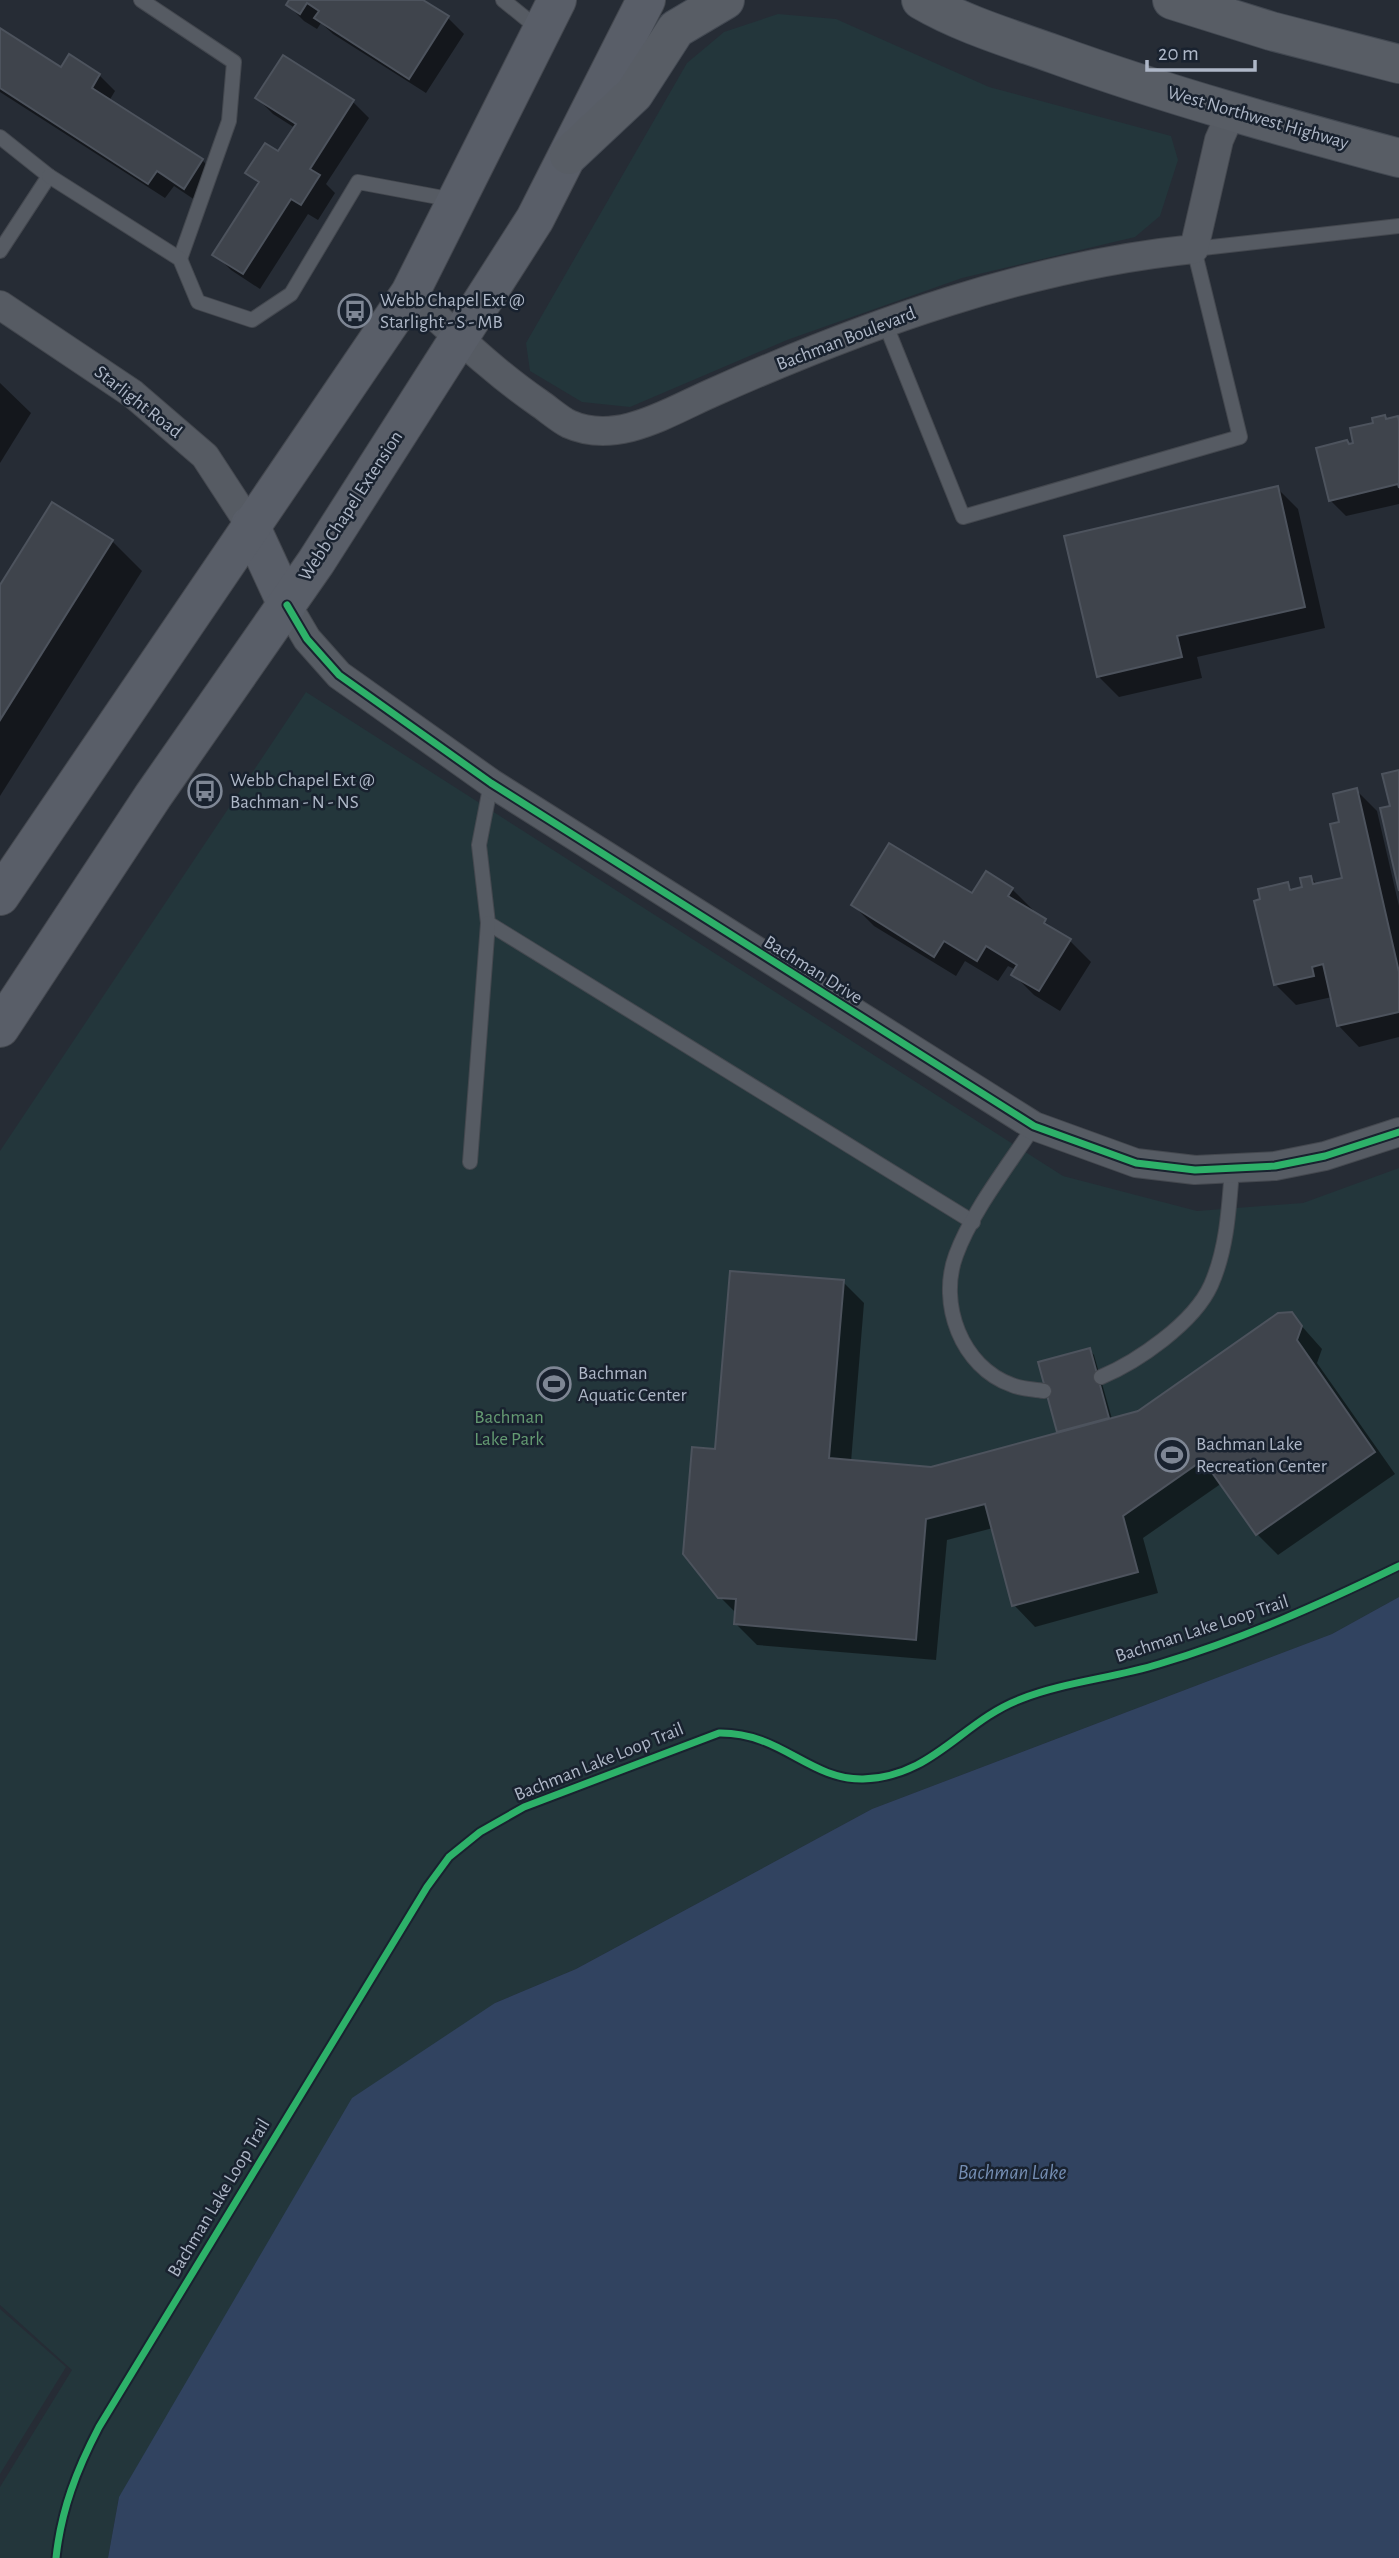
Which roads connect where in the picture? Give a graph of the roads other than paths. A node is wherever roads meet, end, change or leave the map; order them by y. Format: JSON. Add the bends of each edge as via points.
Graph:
{"nodes":[{"id":1,"x":141,"y":0,"type":"edge"},
{"id":2,"x":503,"y":0,"type":"edge"},
{"id":3,"x":646,"y":0,"type":"edge"},
{"id":4,"x":725,"y":0,"type":"edge"},
{"id":5,"x":921,"y":0,"type":"edge"},
{"id":6,"x":1172,"y":0,"type":"edge"},
{"id":7,"x":549,"y":16,"type":"edge"},
{"id":8,"x":1399,"y":63,"type":"edge"},
{"id":9,"x":1231,"y":113,"type":"junction"},
{"id":10,"x":0,"y":137,"type":"edge"},
{"id":11,"x":569,"y":155,"type":"junction"},
{"id":12,"x":1399,"y":158,"type":"edge"},
{"id":13,"x":49,"y":176,"type":"junction"},
{"id":14,"x":456,"y":200,"type":"junction"},
{"id":15,"x":1399,"y":226,"type":"edge"},
{"id":16,"x":1194,"y":249,"type":"junction"},
{"id":17,"x":0,"y":251,"type":"edge"},
{"id":18,"x":180,"y":259,"type":"junction"},
{"id":19,"x":410,"y":293,"type":"junction"},
{"id":20,"x":0,"y":305,"type":"edge"},
{"id":21,"x":885,"y":323,"type":"junction"},
{"id":22,"x":459,"y":337,"type":"junction"},
{"id":23,"x":250,"y":525,"type":"junction"},
{"id":24,"x":287,"y":605,"type":"junction"},
{"id":25,"x":491,"y":783,"type":"junction"},
{"id":26,"x":0,"y":896,"type":"edge"},
{"id":27,"x":488,"y":923,"type":"junction"},
{"id":28,"x":0,"y":1028,"type":"edge"},
{"id":29,"x":1034,"y":1126,"type":"junction"},
{"id":30,"x":1398,"y":1134,"type":"edge"},
{"id":31,"x":470,"y":1162,"type":"dead end"},
{"id":32,"x":1232,"y":1169,"type":"junction"},
{"id":33,"x":973,"y":1222,"type":"junction"},
{"id":34,"x":1101,"y":1377,"type":"dead end"},
{"id":35,"x":1044,"y":1391,"type":"dead end"}],
"edges":[{"from":1,"to":18,"type":"lane","via":[[234,62],[229,121]]},
{"from":2,"to":7,"type":"lane"},
{"from":3,"to":11,"type":"main road","name":"Webb Chapel Extension"},
{"from":4,"to":11,"type":"main road","via":[[676,29],[634,94]]},
{"from":5,"to":9,"type":"main road","name":"West Northwest Highway","via":[[1034,47]]},
{"from":6,"to":8,"type":"main road"},
{"from":7,"to":14,"type":"main road"},
{"from":9,"to":12,"type":"main road","name":"West Northwest Highway"},
{"from":9,"to":16,"type":"street","via":[[1219,140]]},
{"from":10,"to":13,"type":"lane"},
{"from":11,"to":22,"type":"main road","name":"Webb Chapel Extension","via":[[535,219]]},
{"from":13,"to":17,"type":"lane"},
{"from":13,"to":18,"type":"lane"},
{"from":14,"to":18,"type":"lane","via":[[358,182],[291,294],[252,320],[198,302]]},
{"from":14,"to":19,"type":"main road"},
{"from":15,"to":16,"type":"lane"},
{"from":16,"to":21,"type":"street","name":"Bachman Boulevard","via":[[1136,255],[1010,283]]},
{"from":16,"to":21,"type":"lane","via":[[1240,437],[963,517]]},
{"from":19,"to":22,"type":"street","name":"Bachman Boulevard"},
{"from":19,"to":23,"type":"main road"},
{"from":20,"to":23,"type":"street","name":"Starlight Road","via":[[134,394],[205,456]]},
{"from":21,"to":22,"type":"street","name":"Bachman Boulevard","via":[[611,432],[570,424],[503,379]]},
{"from":22,"to":24,"type":"main road","name":"Webb Chapel Extension"},
{"from":23,"to":24,"type":"main road"},
{"from":23,"to":26,"type":"main road"},
{"from":24,"to":25,"type":"street","name":"Bachman Drive","via":[[307,639],[338,675]]},
{"from":24,"to":28,"type":"main road","name":"Webb Chapel Extension","via":[[153,796]]},
{"from":25,"to":27,"type":"lane","via":[[479,845]]},
{"from":25,"to":29,"type":"street","name":"Bachman Drive"},
{"from":27,"to":31,"type":"lane"},
{"from":27,"to":33,"type":"lane"},
{"from":29,"to":32,"type":"street","name":"Bachman Drive","via":[[1136,1163]]},
{"from":29,"to":33,"type":"lane"},
{"from":30,"to":32,"type":"street","name":"Bachman Drive","via":[[1325,1156]]},
{"from":32,"to":34,"type":"lane","via":[[1229,1214],[1210,1288],[1180,1325],[1133,1364]]},
{"from":33,"to":35,"type":"lane","via":[[950,1277],[950,1307],[961,1341],[984,1369],[1011,1385]]}]}
